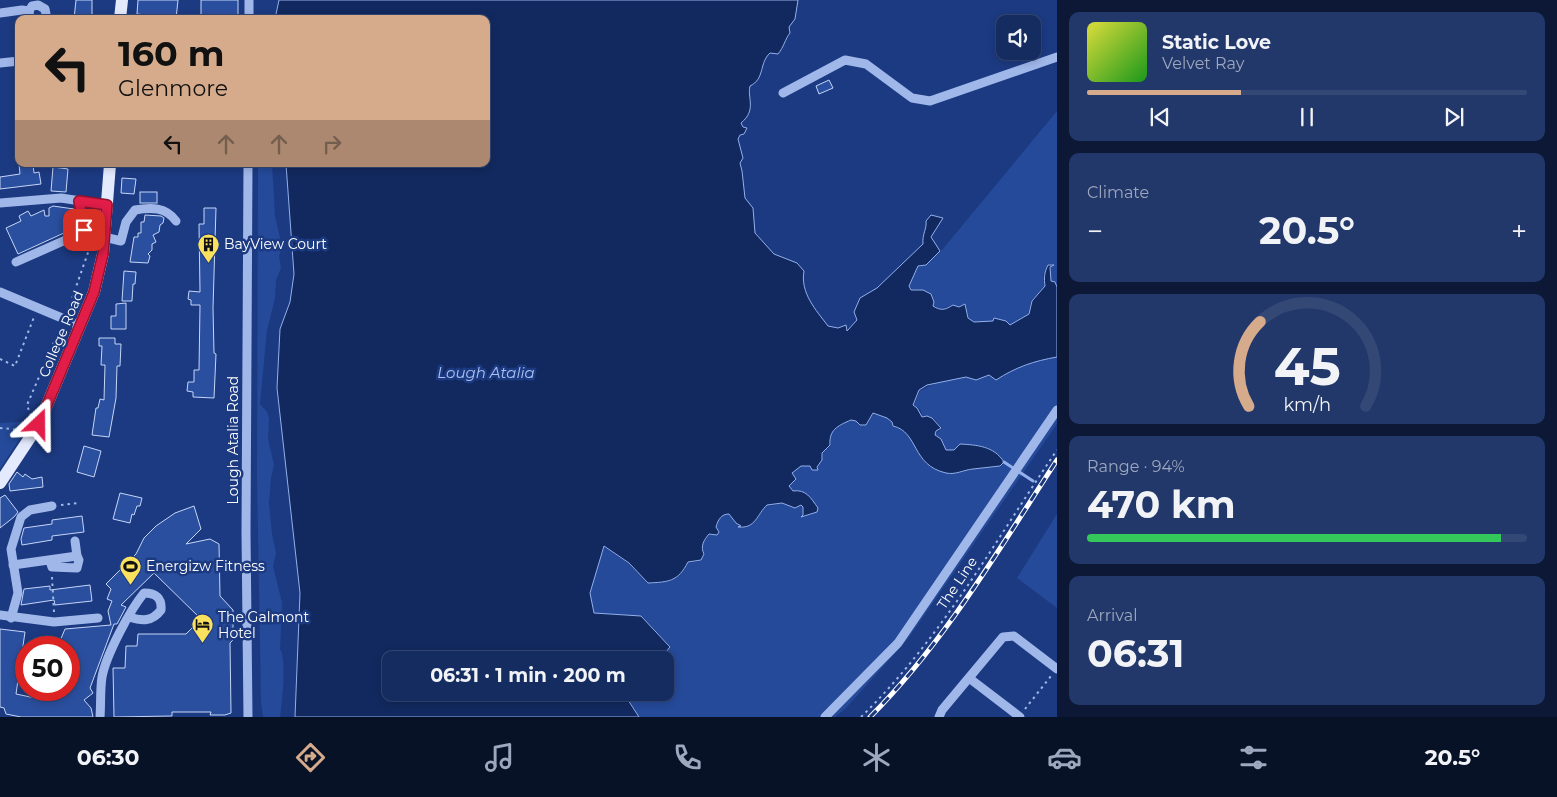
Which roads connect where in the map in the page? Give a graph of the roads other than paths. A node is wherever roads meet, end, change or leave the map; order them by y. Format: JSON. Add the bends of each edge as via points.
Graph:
{"nodes":[{"id":1,"x":122,"y":0,"type":"edge"},
{"id":2,"x":249,"y":0,"type":"edge"},
{"id":3,"x":0,"y":14,"type":"edge"},
{"id":4,"x":30,"y":15,"type":"edge"},
{"id":5,"x":45,"y":15,"type":"edge"},
{"id":6,"x":120,"y":15,"type":"edge"},
{"id":7,"x":249,"y":15,"type":"edge"},
{"id":8,"x":1057,"y":57,"type":"edge"},
{"id":9,"x":15,"y":61,"type":"edge"},
{"id":10,"x":0,"y":63,"type":"edge"},
{"id":11,"x":783,"y":93,"type":"dead end"},
{"id":12,"x":110,"y":167,"type":"edge"},
{"id":13,"x":248,"y":167,"type":"edge"},
{"id":14,"x":79,"y":201,"type":"junction"},
{"id":15,"x":0,"y":202,"type":"edge"},
{"id":16,"x":107,"y":205,"type":"junction"},
{"id":17,"x":176,"y":221,"type":"dead end"},
{"id":18,"x":98,"y":235,"type":"junction"},
{"id":19,"x":16,"y":262,"type":"dead end"},
{"id":20,"x":0,"y":292,"type":"edge"},
{"id":21,"x":81,"y":326,"type":"junction"},
{"id":22,"x":1057,"y":410,"type":"edge"},
{"id":23,"x":0,"y":483,"type":"edge"},
{"id":24,"x":52,"y":506,"type":"road end"},
{"id":25,"x":76,"y":541,"type":"dead end"},
{"id":26,"x":13,"y":565,"type":"junction"},
{"id":27,"x":0,"y":615,"type":"edge"},
{"id":28,"x":129,"y":617,"type":"dead end"},
{"id":29,"x":11,"y":618,"type":"junction"},
{"id":30,"x":98,"y":618,"type":"dead end"},
{"id":31,"x":1057,"y":668,"type":"edge"},
{"id":32,"x":969,"y":678,"type":"junction"},
{"id":33,"x":100,"y":717,"type":"edge"},
{"id":34,"x":248,"y":717,"type":"edge"},
{"id":35,"x":825,"y":717,"type":"edge"},
{"id":36,"x":939,"y":717,"type":"edge"},
{"id":37,"x":1019,"y":717,"type":"edge"}],
"edges":[{"from":1,"to":6,"type":"main road"},
{"from":2,"to":7,"type":"street"},
{"from":3,"to":4,"type":"street","via":[[22,10]]},
{"from":4,"to":5,"type":"street","via":[[35,5],[41,5]]},
{"from":8,"to":11,"type":"street","via":[[930,101],[912,98],[866,64],[846,60]]},
{"from":9,"to":10,"type":"street"},
{"from":12,"to":16,"type":"main road","name":"College Road"},
{"from":13,"to":34,"type":"street","name":"Lough Atalia Road"},
{"from":14,"to":15,"type":"street","via":[[61,198]]},
{"from":14,"to":16,"type":"street"},
{"from":14,"to":19,"type":"street","via":[[84,230]]},
{"from":16,"to":18,"type":"main road","name":"College Road"},
{"from":17,"to":18,"type":"street","via":[[170,212],[135,210],[121,241]]},
{"from":18,"to":21,"type":"main road","name":"College Road","via":[[98,279]]},
{"from":20,"to":21,"type":"street"},
{"from":21,"to":23,"type":"main road","name":"College Road","via":[[39,424]]},
{"from":22,"to":35,"type":"street","via":[[898,643]]},
{"from":24,"to":26,"type":"street","via":[[30,510],[21,517],[11,550]]},
{"from":25,"to":26,"type":"street","via":[[77,556],[51,564]]},
{"from":26,"to":29,"type":"street","via":[[18,593]]},
{"from":27,"to":29,"type":"street"},
{"from":28,"to":33,"type":"street","via":[[102,677]]},
{"from":29,"to":30,"type":"street","via":[[54,622]]},
{"from":31,"to":32,"type":"street","via":[[1010,634],[999,640]]},
{"from":32,"to":36,"type":"street"},
{"from":32,"to":37,"type":"street"}]}
